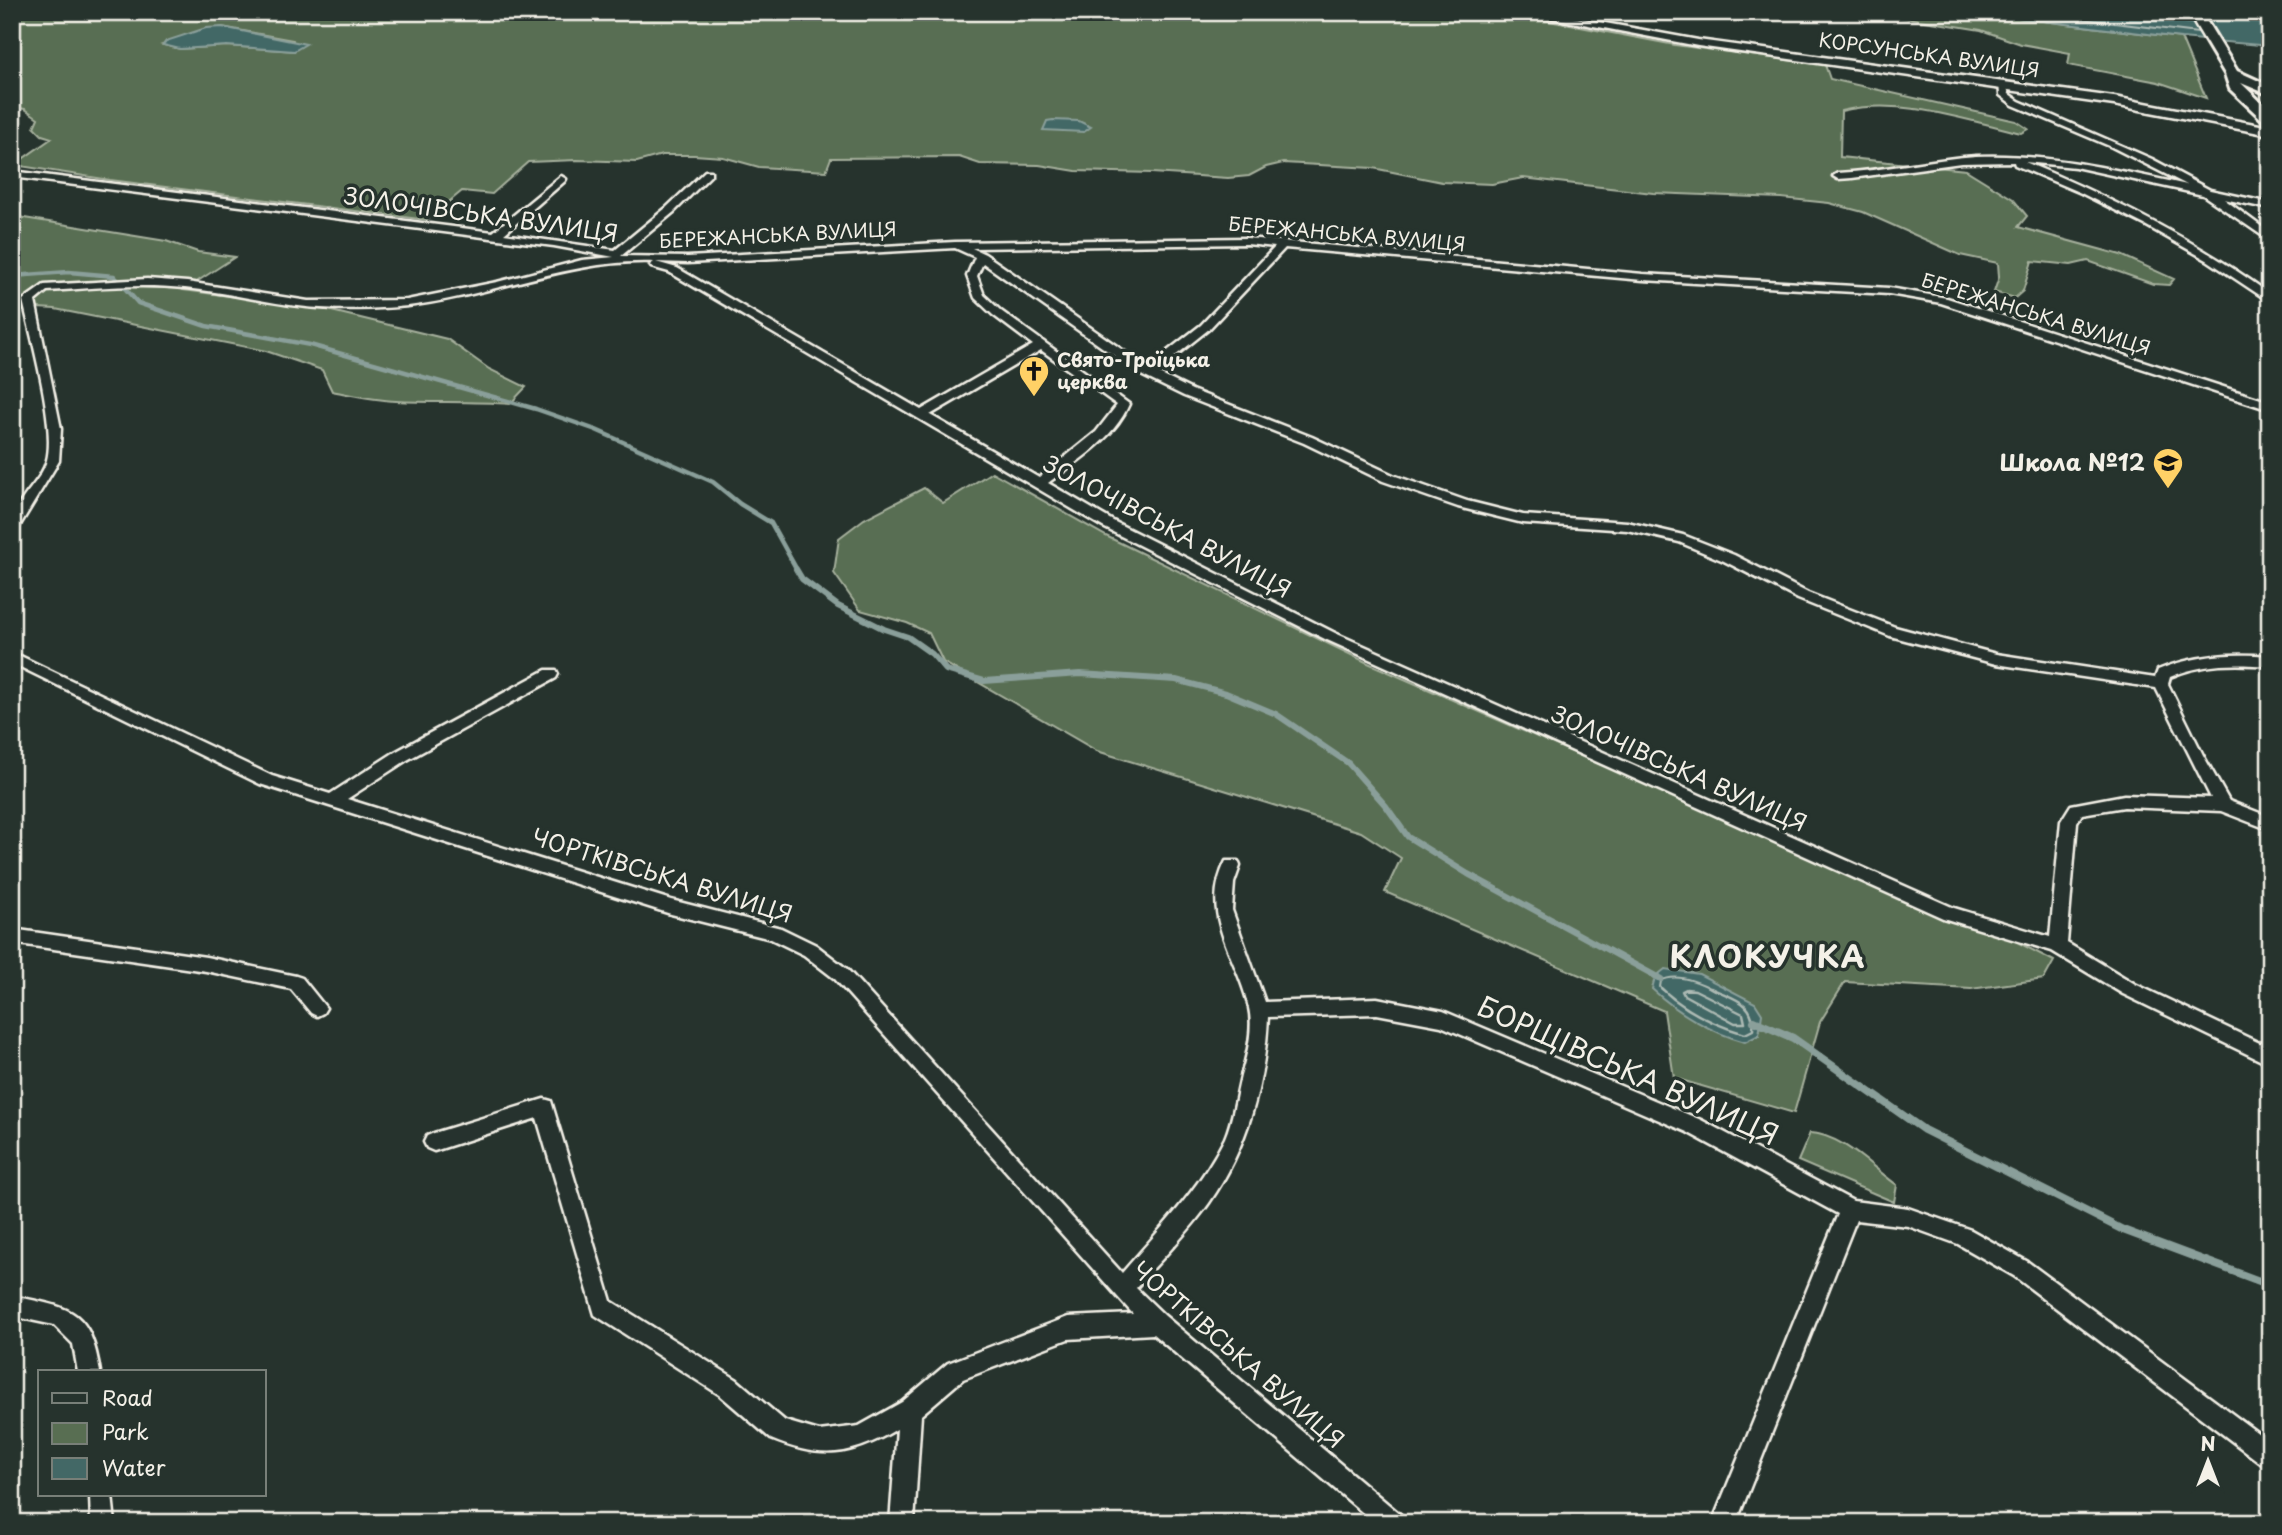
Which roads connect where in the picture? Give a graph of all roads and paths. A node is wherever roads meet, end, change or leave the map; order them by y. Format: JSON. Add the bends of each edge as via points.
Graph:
{"nodes":[{"id":1,"x":1525,"y":12,"type":"edge"},
{"id":2,"x":2194,"y":12,"type":"edge"},
{"id":3,"x":2228,"y":69,"type":"junction"},
{"id":4,"x":2002,"y":84,"type":"junction"},
{"id":5,"x":2270,"y":91,"type":"edge"},
{"id":6,"x":2268,"y":116,"type":"edge"},
{"id":7,"x":2204,"y":117,"type":"junction"},
{"id":8,"x":2270,"y":131,"type":"edge"},
{"id":9,"x":2006,"y":158,"type":"junction"},
{"id":10,"x":708,"y":173,"type":"dead end"},
{"id":11,"x":12,"y":174,"type":"edge"},
{"id":12,"x":1838,"y":176,"type":"dead end"},
{"id":13,"x":561,"y":179,"type":"dead end"},
{"id":14,"x":2200,"y":191,"type":"junction"},
{"id":15,"x":2270,"y":206,"type":"edge"},
{"id":16,"x":495,"y":236,"type":"junction"},
{"id":17,"x":2270,"y":238,"type":"edge"},
{"id":18,"x":1283,"y":243,"type":"junction"},
{"id":19,"x":955,"y":245,"type":"junction"},
{"id":20,"x":617,"y":254,"type":"junction"},
{"id":21,"x":981,"y":256,"type":"junction"},
{"id":22,"x":633,"y":258,"type":"junction"},
{"id":23,"x":2270,"y":299,"type":"edge"},
{"id":24,"x":1041,"y":345,"type":"junction"},
{"id":25,"x":1147,"y":373,"type":"junction"},
{"id":26,"x":2270,"y":406,"type":"edge"},
{"id":27,"x":921,"y":415,"type":"junction"},
{"id":28,"x":1040,"y":484,"type":"junction"},
{"id":29,"x":12,"y":527,"type":"edge"},
{"id":30,"x":12,"y":657,"type":"edge"},
{"id":31,"x":2270,"y":661,"type":"edge"},
{"id":32,"x":551,"y":674,"type":"dead end"},
{"id":33,"x":2161,"y":684,"type":"junction"},
{"id":34,"x":333,"y":800,"type":"junction"},
{"id":35,"x":2223,"y":805,"type":"junction"},
{"id":36,"x":2270,"y":824,"type":"edge"},
{"id":37,"x":1232,"y":866,"type":"dead end"},
{"id":38,"x":12,"y":936,"type":"edge"},
{"id":39,"x":2058,"y":946,"type":"junction"},
{"id":40,"x":317,"y":1008,"type":"dead end"},
{"id":41,"x":1259,"y":1010,"type":"junction"},
{"id":42,"x":2270,"y":1057,"type":"edge"},
{"id":43,"x":434,"y":1142,"type":"dead end"},
{"id":44,"x":1850,"y":1210,"type":"junction"},
{"id":45,"x":1122,"y":1289,"type":"junction"},
{"id":46,"x":12,"y":1306,"type":"edge"},
{"id":47,"x":1157,"y":1323,"type":"junction"},
{"id":48,"x":89,"y":1370,"type":"edge"},
{"id":49,"x":910,"y":1410,"type":"junction"},
{"id":50,"x":2270,"y":1456,"type":"edge"},
{"id":51,"x":102,"y":1496,"type":"edge"},
{"id":52,"x":103,"y":1523,"type":"edge"},
{"id":53,"x":902,"y":1523,"type":"edge"},
{"id":54,"x":1393,"y":1523,"type":"edge"},
{"id":55,"x":1724,"y":1523,"type":"edge"}],
"edges":[{"from":1,"to":4,"type":"main road","name":"КОРСУНСЬКА ВУЛИЦЯ","via":[[1698,43]]},
{"from":2,"to":3,"type":"main road"},
{"from":3,"to":5,"type":"main road"},
{"from":3,"to":6,"type":"main road","via":[[2235,86]]},
{"from":4,"to":7,"type":"main road","name":"КОРСУНСЬКА ВУЛИЦЯ"},
{"from":4,"to":14,"type":"street","via":[[2005,95],[2016,103],[2163,166]]},
{"from":6,"to":7,"type":"main road","name":"КОРСУНСЬКА ВУЛИЦЯ"},
{"from":7,"to":8,"type":"main road","name":"КОРСУНСЬКА ВУЛИЦЯ"},
{"from":9,"to":12,"type":"street"},
{"from":9,"to":14,"type":"street","via":[[2075,164]]},
{"from":9,"to":23,"type":"street","via":[[2128,212],[2198,250]]},
{"from":10,"to":20,"type":"street"},
{"from":11,"to":16,"type":"street","name":"ЗОЛОЧІВСЬКА ВУЛИЦЯ"},
{"from":13,"to":16,"type":"street"},
{"from":14,"to":15,"type":"street"},
{"from":14,"to":17,"type":"street"},
{"from":16,"to":20,"type":"street","name":"ЗОЛОЧІВСЬКА ВУЛИЦЯ"},
{"from":18,"to":19,"type":"street","name":"БЕРЕЖАНСЬКА ВУЛИЦЯ"},
{"from":18,"to":25,"type":"street","via":[[1205,327]]},
{"from":18,"to":26,"type":"street","name":"БЕРЕЖАНСЬКА ВУЛИЦЯ","via":[[1655,278],[1889,291],[1943,300]]},
{"from":19,"to":21,"type":"street"},
{"from":19,"to":22,"type":"street","name":"БЕРЕЖАНСЬКА ВУЛИЦЯ","via":[[688,260]]},
{"from":20,"to":22,"type":"street","name":"ЗОЛОЧІВСЬКА ВУЛИЦЯ"},
{"from":21,"to":24,"type":"street","via":[[972,276],[979,296]]},
{"from":21,"to":25,"type":"street"},
{"from":22,"to":27,"type":"street","name":"ЗОЛОЧІВСЬКА ВУЛИЦЯ","via":[[673,270]]},
{"from":22,"to":29,"type":"street","name":"БЕРЕЖАНСЬКА ВУЛИЦЯ","via":[[582,263],[407,303],[308,304],[187,285],[131,282],[44,288],[30,300],[55,429],[53,461]]},
{"from":24,"to":27,"type":"street"},
{"from":24,"to":28,"type":"street","via":[[1124,407]]},
{"from":25,"to":33,"type":"street","via":[[1388,478],[1463,504],[1523,519],[1652,531],[1683,539],[1890,631],[1996,659]]},
{"from":27,"to":28,"type":"street","name":"ЗОЛОЧІВСЬКА ВУЛИЦЯ"},
{"from":28,"to":39,"type":"street","name":"ЗОЛОЧІВСЬКА ВУЛИЦЯ","via":[[1108,524],[1330,636],[1949,913]]},
{"from":30,"to":34,"type":"street","name":"ЧОРТКІВСЬКА ВУЛИЦЯ","via":[[266,780]]},
{"from":31,"to":33,"type":"street","via":[[2201,660],[2163,674]]},
{"from":32,"to":34,"type":"street","via":[[401,756]]},
{"from":33,"to":35,"type":"street"},
{"from":34,"to":45,"type":"street","name":"ЧОРТКІВСЬКА ВУЛИЦЯ","via":[[671,907],[775,933],[810,950],[841,974]]},
{"from":35,"to":36,"type":"street"},
{"from":35,"to":39,"type":"street","via":[[2124,801],[2077,809],[2069,821]]},
{"from":37,"to":41,"type":"street","via":[[1223,910]]},
{"from":38,"to":40,"type":"street","via":[[206,964],[296,983]]},
{"from":39,"to":42,"type":"street","name":"ЗОЛОЧІВСЬКА ВУЛИЦЯ","via":[[2129,989]]},
{"from":41,"to":44,"type":"street","name":"БОРЩІВСЬКА ВУЛИЦЯ","via":[[1377,1006],[1443,1019],[1694,1126]]},
{"from":41,"to":45,"type":"street","via":[[1257,1052],[1235,1138],[1202,1196]]},
{"from":43,"to":49,"type":"street","via":[[544,1107],[602,1308],[728,1387],[779,1431],[819,1442],[862,1437]]},
{"from":44,"to":50,"type":"street","name":"БОРЩІВСЬКА ВУЛИЦЯ","via":[[1908,1217],[1964,1237],[2021,1269]]},
{"from":44,"to":55,"type":"street"},
{"from":45,"to":47,"type":"street","name":"ЧОРТКІВСЬКА ВУЛИЦЯ"},
{"from":46,"to":48,"type":"street","via":[[60,1317],[83,1339]]},
{"from":47,"to":49,"type":"street","via":[[1068,1328],[1044,1336],[956,1371]]},
{"from":47,"to":54,"type":"street","name":"ЧОРТКІВСЬКА ВУЛИЦЯ"},
{"from":49,"to":53,"type":"street"},
{"from":51,"to":52,"type":"street"}]}
